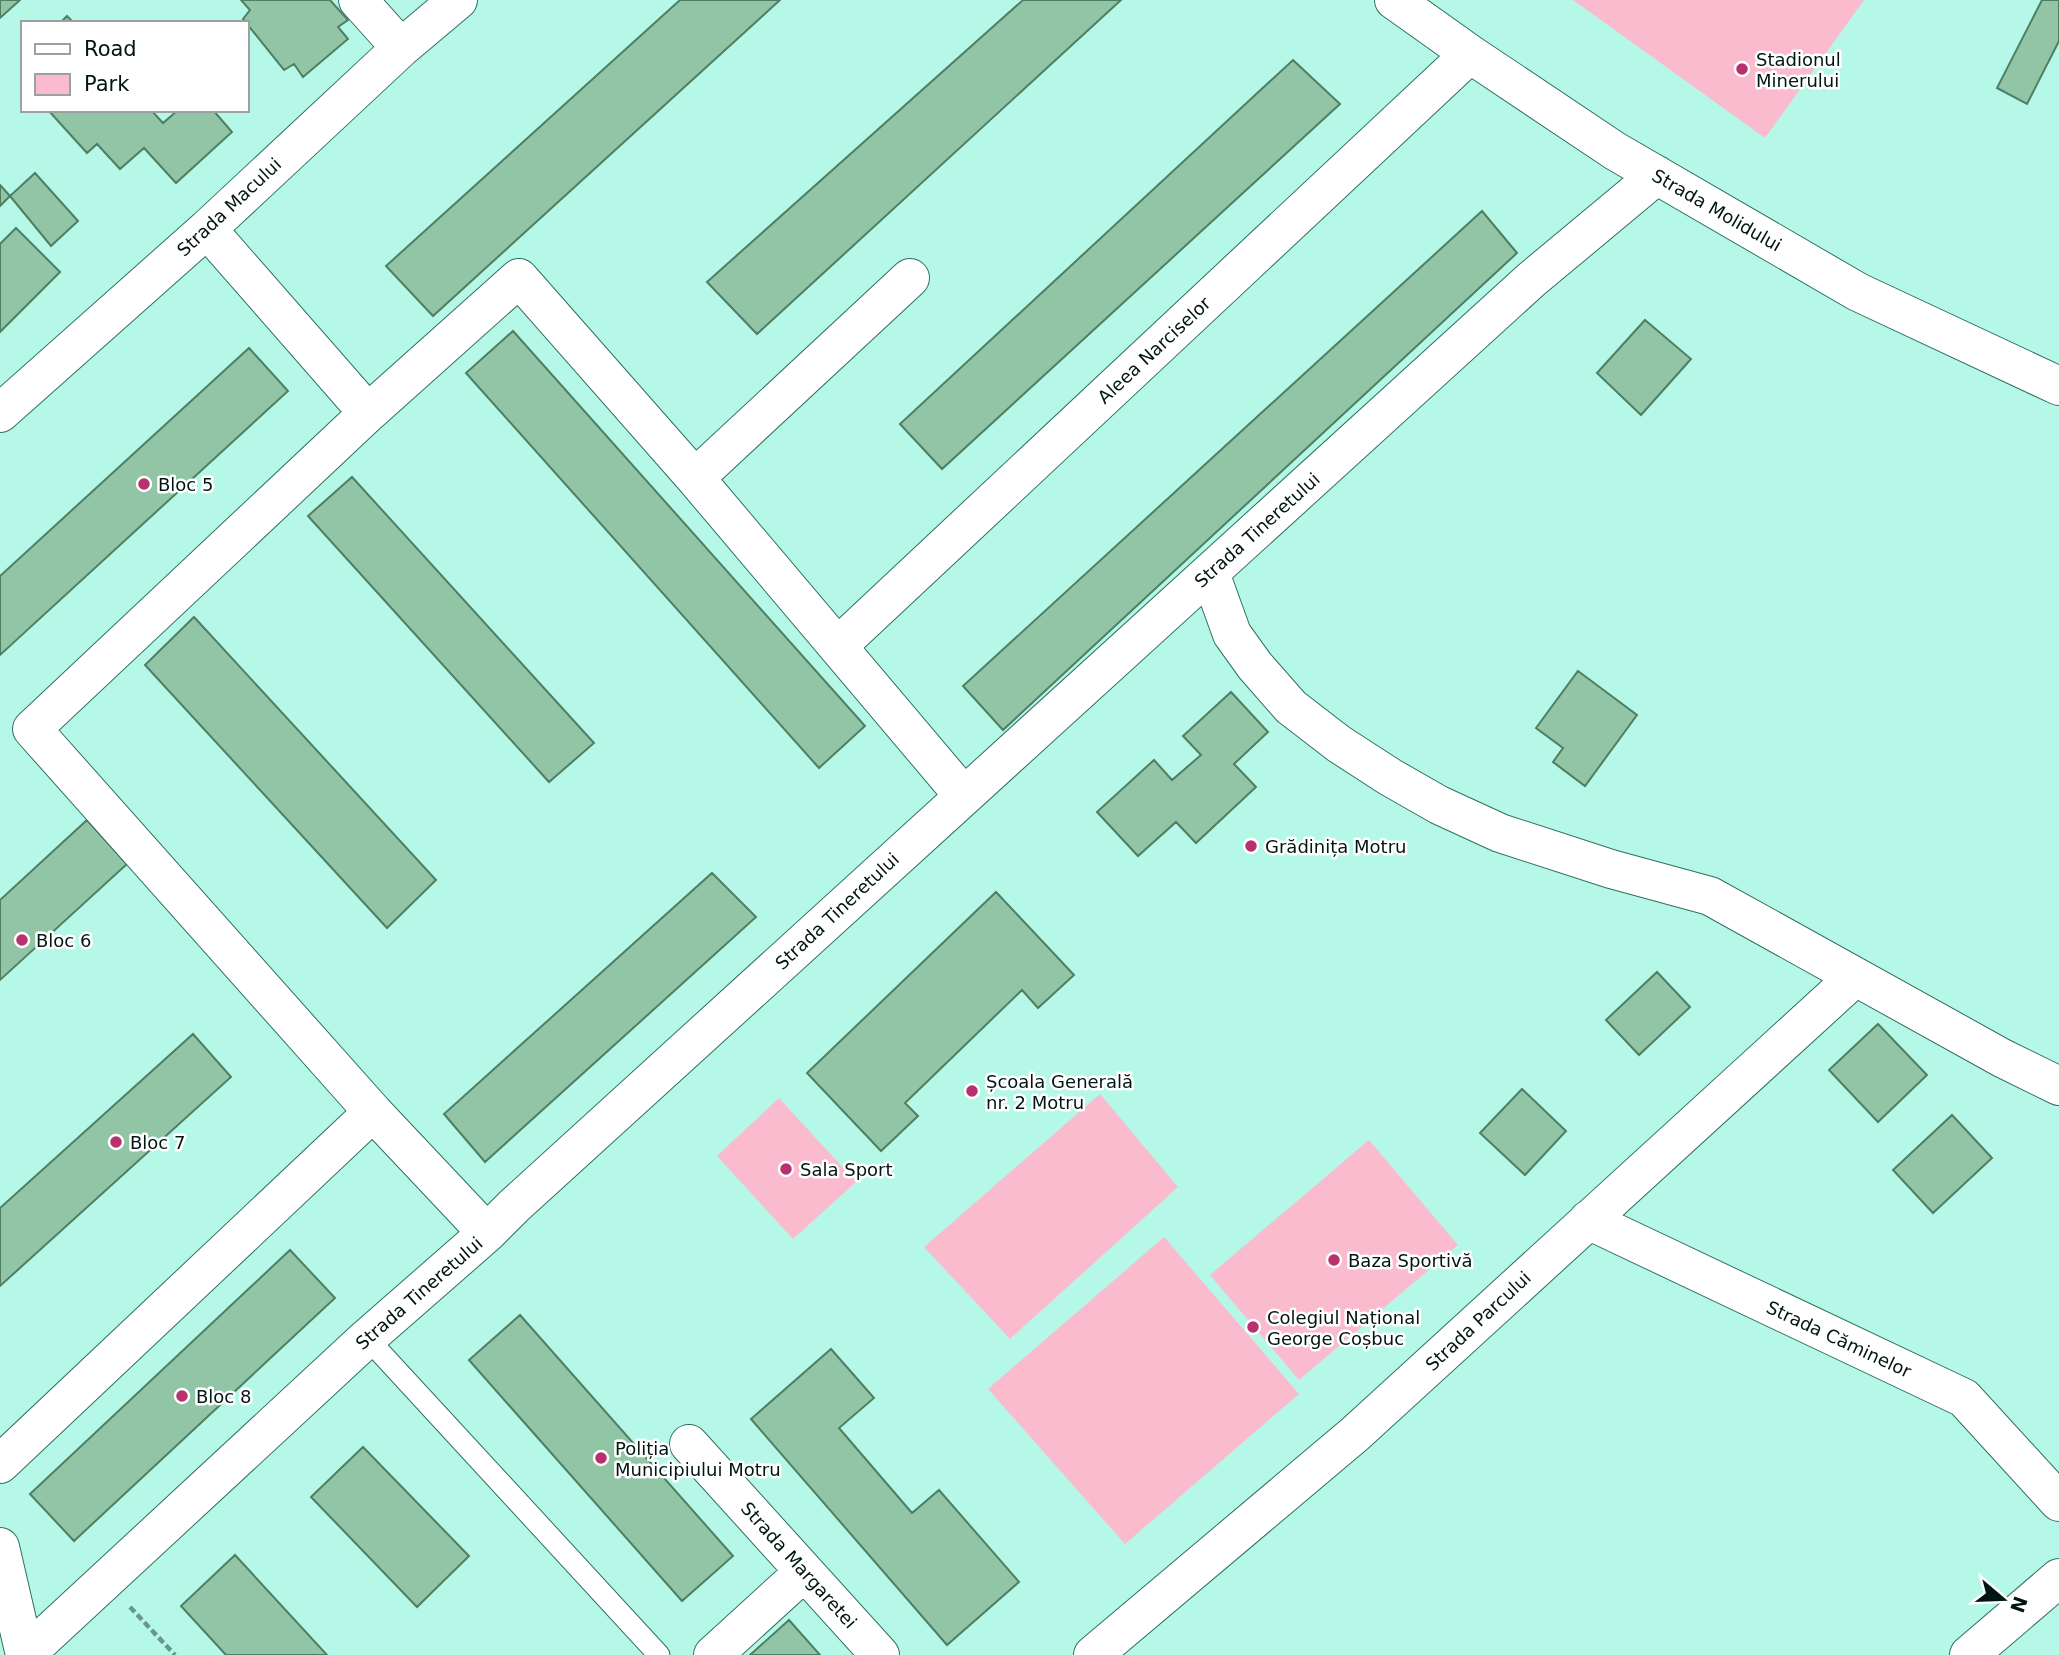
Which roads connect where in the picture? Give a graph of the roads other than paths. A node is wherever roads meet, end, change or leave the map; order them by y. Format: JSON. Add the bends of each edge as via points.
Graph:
{"nodes":[{"id":1,"x":358,"y":0,"type":"edge"},
{"id":2,"x":458,"y":0,"type":"edge"},
{"id":3,"x":1394,"y":0,"type":"edge"},
{"id":4,"x":401,"y":48,"type":"junction"},
{"id":5,"x":1470,"y":54,"type":"junction"},
{"id":6,"x":1657,"y":175,"type":"junction"},
{"id":7,"x":207,"y":229,"type":"junction"},
{"id":8,"x":910,"y":278,"type":"dead end"},
{"id":9,"x":2059,"y":386,"type":"edge"},
{"id":10,"x":0,"y":413,"type":"edge"},
{"id":11,"x":368,"y":413,"type":"junction"},
{"id":12,"x":695,"y":478,"type":"junction"},
{"id":13,"x":1210,"y":573,"type":"junction"},
{"id":14,"x":839,"y":645,"type":"junction"},
{"id":15,"x":963,"y":795,"type":"junction"},
{"id":16,"x":1855,"y":977,"type":"junction"},
{"id":17,"x":2059,"y":1086,"type":"edge"},
{"id":18,"x":373,"y":1112,"type":"junction"},
{"id":19,"x":1588,"y":1220,"type":"junction"},
{"id":20,"x":487,"y":1233,"type":"junction"},
{"id":21,"x":367,"y":1338,"type":"junction"},
{"id":22,"x":689,"y":1444,"type":"dead end"},
{"id":23,"x":0,"y":1464,"type":"edge"},
{"id":24,"x":2059,"y":1502,"type":"edge"},
{"id":25,"x":0,"y":1547,"type":"edge"},
{"id":26,"x":804,"y":1572,"type":"junction"},
{"id":27,"x":2059,"y":1578,"type":"edge"},
{"id":28,"x":25,"y":1655,"type":"edge"},
{"id":29,"x":659,"y":1655,"type":"edge"},
{"id":30,"x":713,"y":1655,"type":"edge"},
{"id":31,"x":880,"y":1655,"type":"edge"},
{"id":32,"x":1093,"y":1655,"type":"edge"},
{"id":33,"x":1969,"y":1655,"type":"edge"}],
"edges":[{"from":1,"to":4,"type":"street"},
{"from":2,"to":4,"type":"street","name":"Strada Macului"},
{"from":3,"to":5,"type":"street","name":"Strada Molidului"},
{"from":4,"to":7,"type":"street","name":"Strada Macului"},
{"from":5,"to":6,"type":"street","name":"Strada Molidului"},
{"from":5,"to":14,"type":"street","name":"Aleea Narciselor"},
{"from":6,"to":9,"type":"street","name":"Strada Molidului","via":[[1858,292]]},
{"from":6,"to":13,"type":"street","name":"Strada Tineretului","via":[[1531,280]]},
{"from":7,"to":10,"type":"street","name":"Strada Macului"},
{"from":7,"to":11,"type":"street"},
{"from":8,"to":12,"type":"street"},
{"from":11,"to":12,"type":"street","via":[[519,278]]},
{"from":11,"to":18,"type":"street","via":[[32,729]]},
{"from":12,"to":14,"type":"street"},
{"from":13,"to":15,"type":"street","name":"Strada Tineretului"},
{"from":13,"to":16,"type":"street","via":[[1233,634],[1255,666],[1291,707],[1380,771],[1500,833],[1710,896]]},
{"from":14,"to":15,"type":"street"},
{"from":15,"to":20,"type":"street","name":"Strada Tineretului"},
{"from":16,"to":17,"type":"street"},
{"from":16,"to":19,"type":"street","name":"Strada Parcului"},
{"from":18,"to":20,"type":"street"},
{"from":18,"to":23,"type":"street"},
{"from":19,"to":24,"type":"street","name":"Strada Căminelor","via":[[1964,1398]]},
{"from":19,"to":32,"type":"street","name":"Strada Parcului","via":[[1355,1434]]},
{"from":20,"to":21,"type":"street","name":"Strada Tineretului"},
{"from":21,"to":28,"type":"street","name":"Strada Tineretului"},
{"from":21,"to":29,"type":"lane"},
{"from":22,"to":26,"type":"street","name":"Strada Margaretei"},
{"from":25,"to":28,"type":"street"},
{"from":26,"to":30,"type":"street"},
{"from":26,"to":31,"type":"street","name":"Strada Margaretei"},
{"from":27,"to":33,"type":"street"}]}
